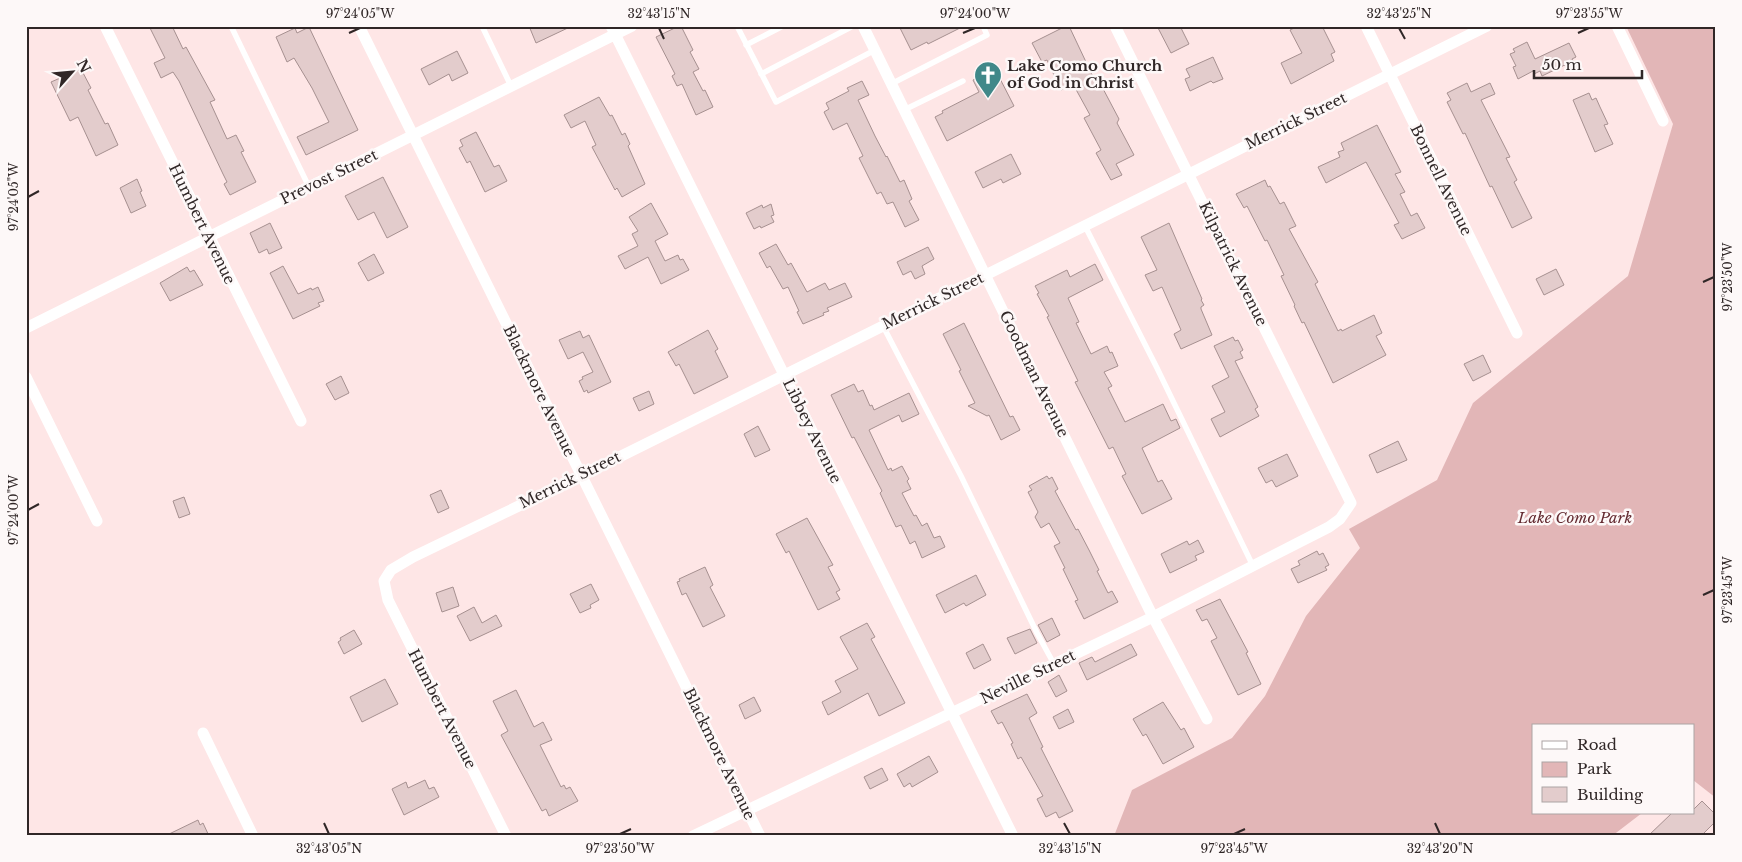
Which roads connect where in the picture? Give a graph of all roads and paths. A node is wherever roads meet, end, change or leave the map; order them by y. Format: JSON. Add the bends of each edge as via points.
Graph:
{"nodes":[{"id":1,"x":104,"y":26,"type":"edge"},
{"id":2,"x":231,"y":26,"type":"edge"},
{"id":3,"x":359,"y":26,"type":"edge"},
{"id":4,"x":482,"y":26,"type":"edge"},
{"id":5,"x":632,"y":26,"type":"edge"},
{"id":6,"x":736,"y":26,"type":"edge"},
{"id":7,"x":783,"y":26,"type":"edge"},
{"id":8,"x":853,"y":26,"type":"edge"},
{"id":9,"x":863,"y":26,"type":"edge"},
{"id":10,"x":983,"y":26,"type":"edge"},
{"id":11,"x":1115,"y":26,"type":"edge"},
{"id":12,"x":1366,"y":26,"type":"edge"},
{"id":13,"x":1487,"y":26,"type":"edge"},
{"id":14,"x":1617,"y":26,"type":"edge"},
{"id":15,"x":613,"y":30,"type":"edge"},
{"id":16,"x":746,"y":45,"type":"junction"},
{"id":17,"x":875,"y":50,"type":"junction"},
{"id":18,"x":761,"y":74,"type":"junction"},
{"id":19,"x":1390,"y":75,"type":"junction"},
{"id":20,"x":963,"y":81,"type":"dead end"},
{"id":21,"x":891,"y":84,"type":"junction"},
{"id":22,"x":511,"y":86,"type":"junction"},
{"id":23,"x":904,"y":110,"type":"junction"},
{"id":24,"x":1663,"y":121,"type":"dead end"},
{"id":25,"x":413,"y":136,"type":"junction"},
{"id":26,"x":1188,"y":174,"type":"junction"},
{"id":27,"x":309,"y":187,"type":"junction"},
{"id":28,"x":1085,"y":226,"type":"junction"},
{"id":29,"x":209,"y":237,"type":"junction"},
{"id":30,"x":985,"y":275,"type":"junction"},
{"id":31,"x":883,"y":326,"type":"junction"},
{"id":32,"x":26,"y":328,"type":"edge"},
{"id":33,"x":1517,"y":333,"type":"dead end"},
{"id":34,"x":784,"y":375,"type":"junction"},
{"id":35,"x":26,"y":377,"type":"edge"},
{"id":36,"x":301,"y":421,"type":"dead end"},
{"id":37,"x":581,"y":476,"type":"junction"},
{"id":38,"x":1351,"y":503,"type":"joint"},
{"id":39,"x":97,"y":521,"type":"dead end"},
{"id":40,"x":1253,"y":566,"type":"junction"},
{"id":41,"x":384,"y":580,"type":"joint"},
{"id":42,"x":1153,"y":617,"type":"junction"},
{"id":43,"x":1054,"y":664,"type":"junction"},
{"id":44,"x":953,"y":713,"type":"junction"},
{"id":45,"x":1208,"y":719,"type":"dead end"},
{"id":46,"x":203,"y":733,"type":"dead end"},
{"id":47,"x":746,"y":810,"type":"junction"},
{"id":48,"x":253,"y":836,"type":"edge"},
{"id":49,"x":506,"y":836,"type":"edge"},
{"id":50,"x":693,"y":836,"type":"edge"},
{"id":51,"x":760,"y":836,"type":"edge"},
{"id":52,"x":1014,"y":836,"type":"edge"}],
"edges":[{"from":1,"to":29,"type":"street","name":"Humbert Avenue"},
{"from":2,"to":27,"type":"lane"},
{"from":3,"to":25,"type":"street","name":"Blackmore Avenue"},
{"from":4,"to":22,"type":"lane"},
{"from":5,"to":15,"type":"street","name":"Prevost Street"},
{"from":6,"to":16,"type":"lane"},
{"from":7,"to":16,"type":"lane"},
{"from":8,"to":18,"type":"lane"},
{"from":9,"to":17,"type":"street","name":"Goodman Avenue"},
{"from":10,"to":21,"type":"lane","via":[[987,35]]},
{"from":11,"to":26,"type":"street","name":"Kilpatrick Avenue"},
{"from":12,"to":19,"type":"street","name":"Bonnell Avenue"},
{"from":13,"to":19,"type":"street","name":"Merrick Street"},
{"from":14,"to":24,"type":"street"},
{"from":15,"to":22,"type":"street","name":"Prevost Street"},
{"from":15,"to":34,"type":"street","name":"Libbey Avenue"},
{"from":16,"to":18,"type":"lane"},
{"from":17,"to":18,"type":"lane","via":[[776,102]]},
{"from":17,"to":21,"type":"street","name":"Goodman Avenue"},
{"from":19,"to":26,"type":"street","name":"Merrick Street"},
{"from":19,"to":33,"type":"street","name":"Bonnell Avenue"},
{"from":20,"to":23,"type":"lane"},
{"from":21,"to":23,"type":"street","name":"Goodman Avenue"},
{"from":22,"to":25,"type":"street","name":"Prevost Street"},
{"from":23,"to":30,"type":"street","name":"Goodman Avenue"},
{"from":25,"to":27,"type":"street","name":"Prevost Street"},
{"from":25,"to":37,"type":"street","name":"Blackmore Avenue"},
{"from":26,"to":28,"type":"street","name":"Merrick Street"},
{"from":26,"to":38,"type":"street","name":"Kilpatrick Avenue"},
{"from":27,"to":29,"type":"street","name":"Prevost Street"},
{"from":28,"to":30,"type":"street","name":"Merrick Street"},
{"from":28,"to":40,"type":"lane"},
{"from":29,"to":32,"type":"street","name":"Prevost Street"},
{"from":29,"to":36,"type":"street","name":"Humbert Avenue"},
{"from":30,"to":31,"type":"street","name":"Merrick Street"},
{"from":30,"to":42,"type":"street","name":"Goodman Avenue"},
{"from":31,"to":34,"type":"street","name":"Merrick Street"},
{"from":31,"to":43,"type":"lane"},
{"from":34,"to":37,"type":"street","name":"Merrick Street"},
{"from":34,"to":44,"type":"street","name":"Libbey Avenue"},
{"from":35,"to":39,"type":"street"},
{"from":37,"to":41,"type":"street","name":"Merrick Street","via":[[413,557],[391,570]]},
{"from":37,"to":47,"type":"street","name":"Blackmore Avenue"},
{"from":38,"to":40,"type":"street","name":"Neville Street","via":[[1340,520]]},
{"from":40,"to":42,"type":"street","name":"Neville Street"},
{"from":41,"to":49,"type":"street","name":"Humbert Avenue","via":[[388,600],[399,624]]},
{"from":42,"to":43,"type":"street","name":"Neville Street"},
{"from":42,"to":45,"type":"street","name":"Goodman Avenue"},
{"from":43,"to":44,"type":"street","name":"Neville Street"},
{"from":44,"to":47,"type":"street","name":"Neville Street"},
{"from":44,"to":52,"type":"street","name":"Libbey Avenue"},
{"from":46,"to":48,"type":"street"},
{"from":47,"to":50,"type":"street","name":"Neville Street"},
{"from":47,"to":51,"type":"street","name":"Blackmore Avenue"}]}
